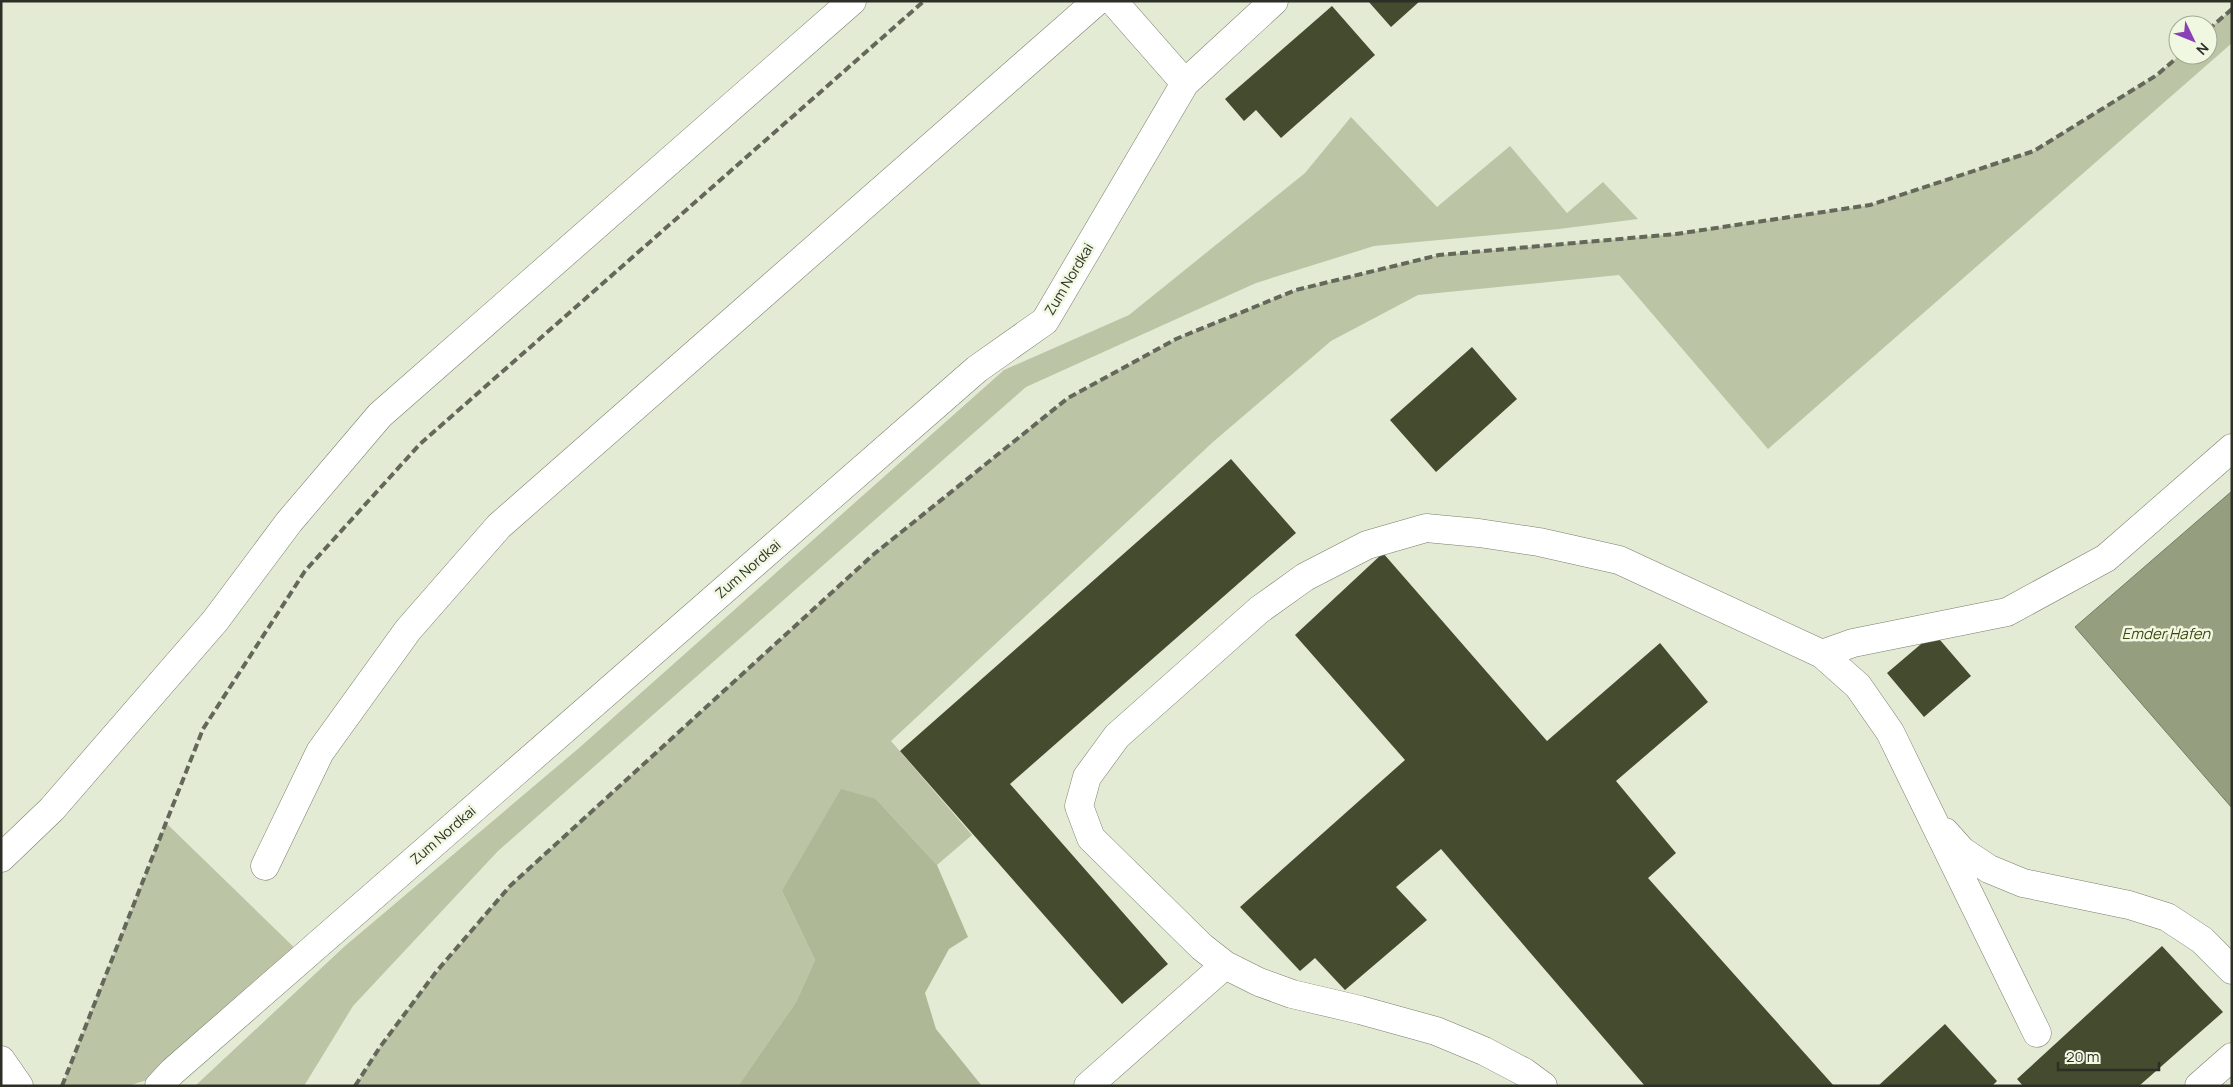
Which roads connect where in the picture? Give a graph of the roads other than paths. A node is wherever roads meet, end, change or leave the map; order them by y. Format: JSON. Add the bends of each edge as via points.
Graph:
{"nodes":[{"id":1,"x":852,"y":1,"type":"edge"},
{"id":2,"x":1097,"y":1,"type":"edge"},
{"id":3,"x":1113,"y":1,"type":"edge"},
{"id":4,"x":1274,"y":1,"type":"edge"},
{"id":5,"x":1185,"y":83,"type":"junction"},
{"id":6,"x":2232,"y":448,"type":"edge"},
{"id":7,"x":1822,"y":654,"type":"junction"},
{"id":8,"x":1927,"y":812,"type":"junction"},
{"id":9,"x":1,"y":858,"type":"edge"},
{"id":10,"x":265,"y":866,"type":"dead end"},
{"id":11,"x":1225,"y":965,"type":"junction"},
{"id":12,"x":2232,"y":970,"type":"edge"},
{"id":13,"x":2037,"y":1032,"type":"dead end"},
{"id":14,"x":2232,"y":1057,"type":"edge"},
{"id":15,"x":1,"y":1060,"type":"edge"},
{"id":16,"x":19,"y":1086,"type":"edge"},
{"id":17,"x":160,"y":1086,"type":"edge"},
{"id":18,"x":1088,"y":1086,"type":"edge"},
{"id":19,"x":1543,"y":1086,"type":"edge"},
{"id":20,"x":2200,"y":1086,"type":"edge"}],
"edges":[{"from":1,"to":9,"type":"street","via":[[380,415],[289,522],[214,621],[52,809]]},
{"from":2,"to":10,"type":"street","via":[[499,526],[408,630],[320,752]]},
{"from":3,"to":5,"type":"street"},
{"from":4,"to":5,"type":"street","name":"Zum Nordkai"},
{"from":5,"to":17,"type":"street","name":"Zum Nordkai","via":[[1045,321],[977,369],[303,956]]},
{"from":6,"to":7,"type":"street","via":[[2106,558],[2007,612],[1853,643]]},
{"from":7,"to":8,"type":"street","via":[[1858,686],[1890,732]]},
{"from":7,"to":11,"type":"street","via":[[1619,560],[1479,532],[1426,528],[1367,546],[1305,577],[1259,610],[1117,736],[1087,777],[1078,806],[1091,838],[1202,947]]},
{"from":8,"to":12,"type":"street","via":[[1962,851],[1989,869],[2023,883],[2128,905],[2167,917],[2202,940]]},
{"from":8,"to":13,"type":"street"},
{"from":11,"to":18,"type":"street"},
{"from":11,"to":19,"type":"street","via":[[1292,994],[1436,1031],[1484,1051]]},
{"from":14,"to":20,"type":"street"},
{"from":15,"to":16,"type":"street"}]}
